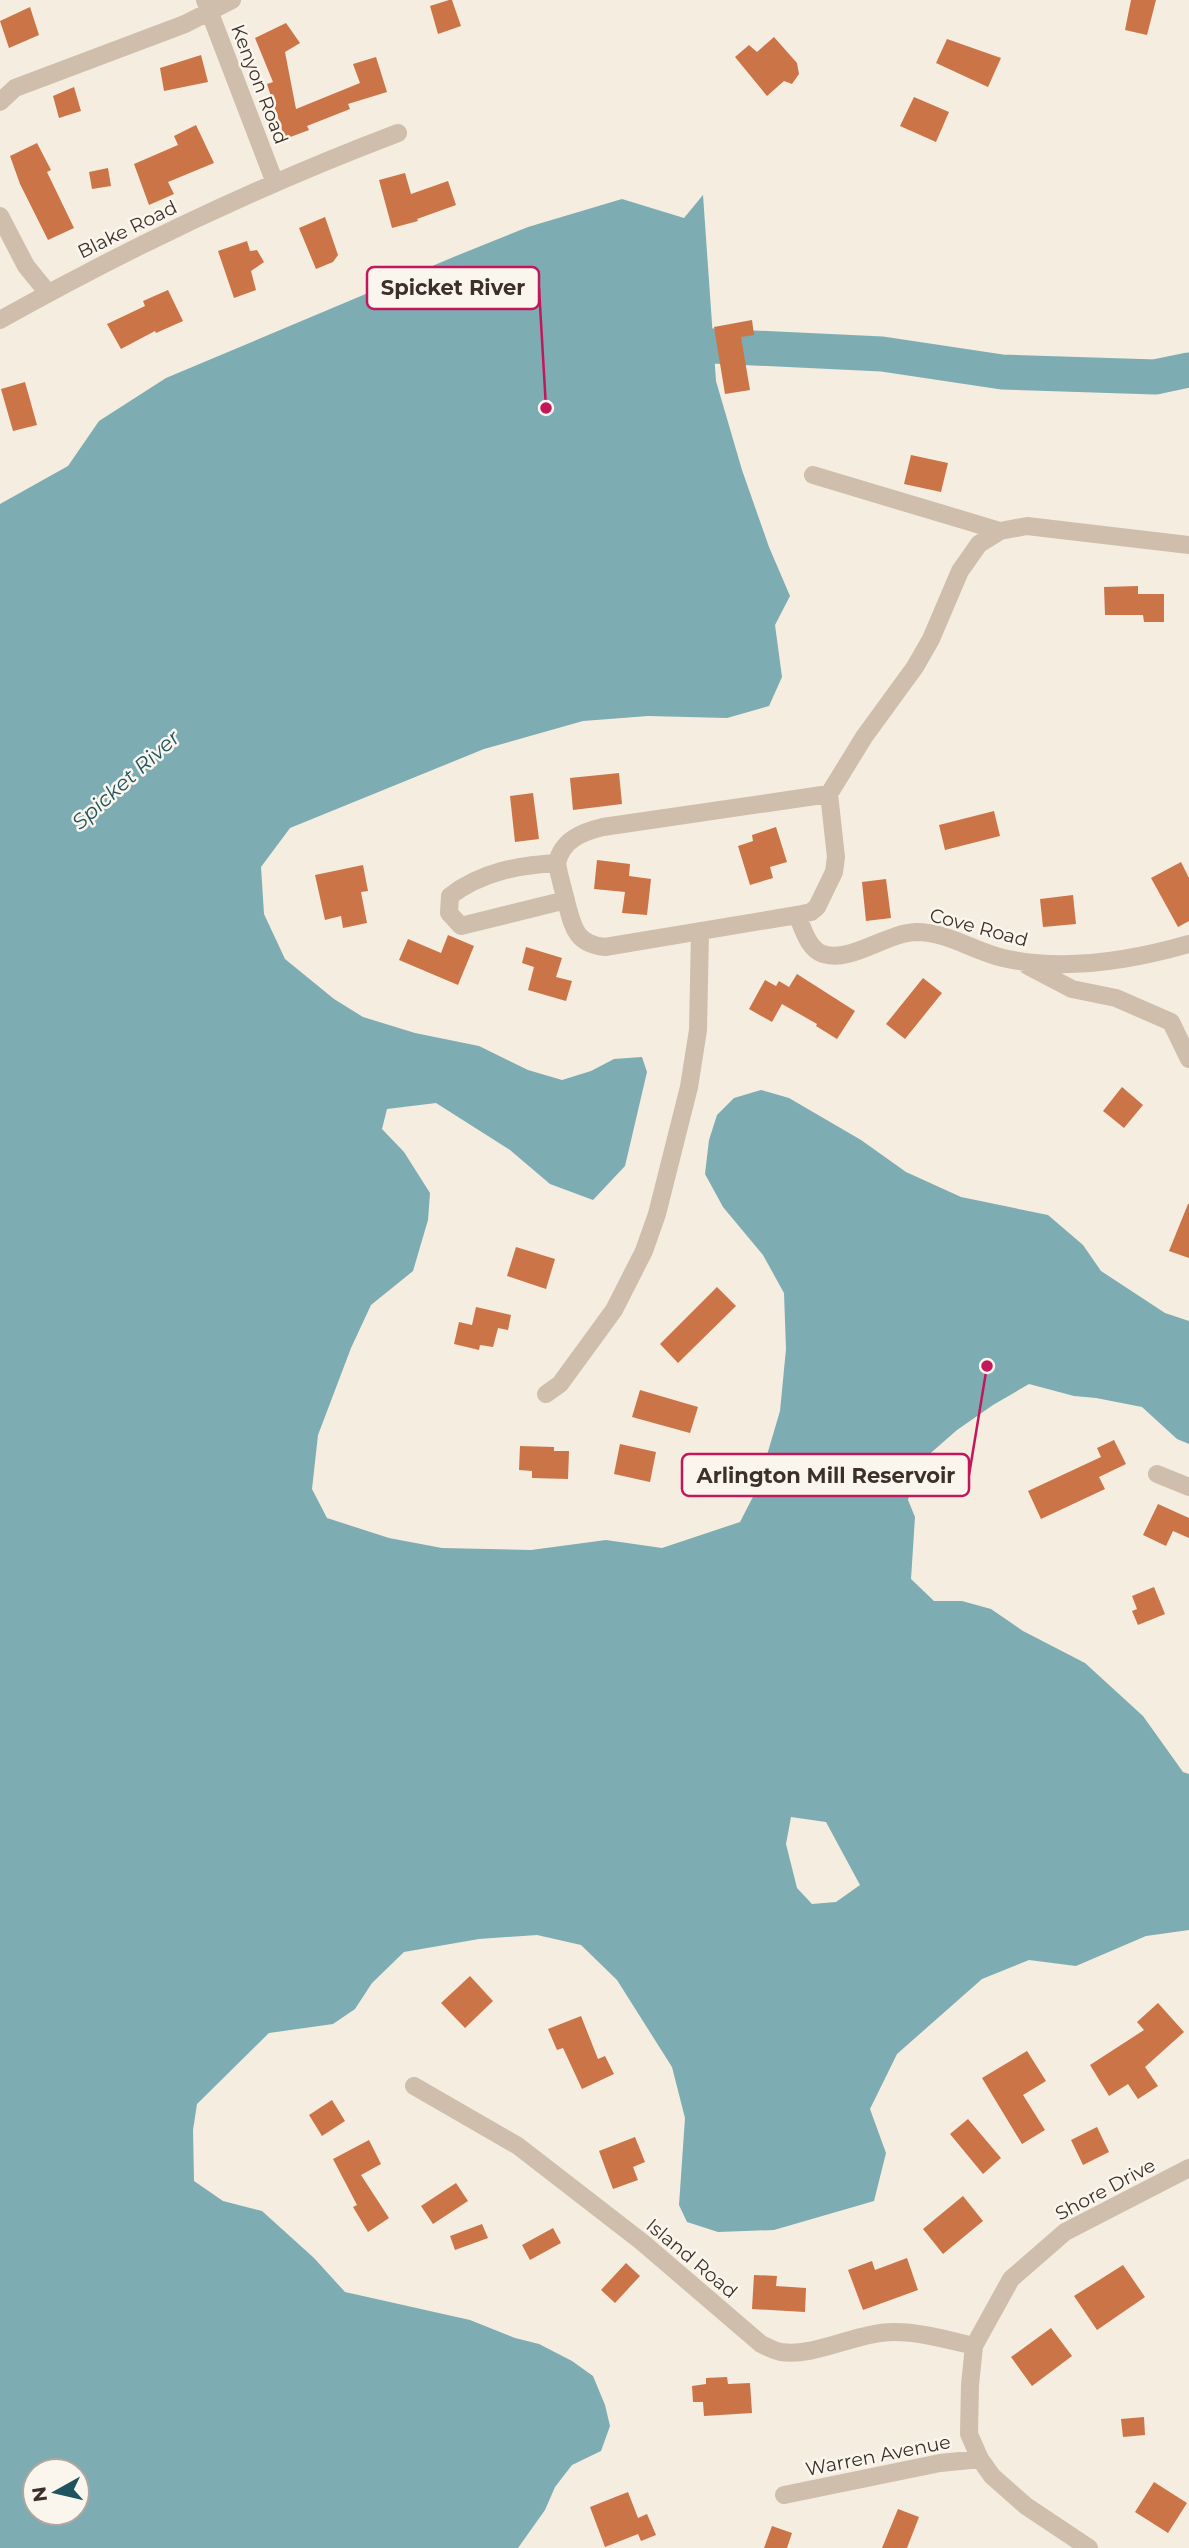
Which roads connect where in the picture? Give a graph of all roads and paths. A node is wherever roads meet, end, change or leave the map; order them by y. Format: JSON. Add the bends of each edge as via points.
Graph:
{"nodes":[{"id":1,"x":232,"y":0,"type":"edge"},
{"id":2,"x":207,"y":6,"type":"edge"},
{"id":3,"x":0,"y":102,"type":"edge"},
{"id":4,"x":398,"y":133,"type":"dead end"},
{"id":5,"x":275,"y":183,"type":"junction"},
{"id":6,"x":0,"y":216,"type":"edge"},
{"id":7,"x":48,"y":293,"type":"junction"},
{"id":8,"x":0,"y":320,"type":"edge"},
{"id":9,"x":813,"y":475,"type":"dead end"},
{"id":10,"x":1000,"y":531,"type":"junction"},
{"id":11,"x":1189,"y":545,"type":"edge"},
{"id":12,"x":828,"y":794,"type":"junction"},
{"id":13,"x":557,"y":863,"type":"junction"},
{"id":14,"x":566,"y":900,"type":"junction"},
{"id":15,"x":797,"y":915,"type":"junction"},
{"id":16,"x":700,"y":933,"type":"junction"},
{"id":17,"x":1189,"y":944,"type":"edge"},
{"id":18,"x":1022,"y":962,"type":"junction"},
{"id":19,"x":1189,"y":1059,"type":"edge"},
{"id":20,"x":553,"y":1389,"type":"dead end"},
{"id":21,"x":1157,"y":1474,"type":"dead end"},
{"id":22,"x":1189,"y":1487,"type":"edge"},
{"id":23,"x":414,"y":2086,"type":"dead end"},
{"id":24,"x":1189,"y":2168,"type":"edge"},
{"id":25,"x":974,"y":2346,"type":"junction"},
{"id":26,"x":980,"y":2459,"type":"junction"},
{"id":27,"x":784,"y":2496,"type":"dead end"},
{"id":28,"x":1089,"y":2548,"type":"edge"}],
"edges":[{"from":1,"to":2,"type":"street"},
{"from":2,"to":3,"type":"street","via":[[145,40],[15,88]]},
{"from":2,"to":5,"type":"street","name":"Kenyon Road"},
{"from":4,"to":5,"type":"street","name":"Blake Road"},
{"from":5,"to":7,"type":"street","name":"Blake Road"},
{"from":6,"to":7,"type":"street","via":[[26,266]]},
{"from":7,"to":8,"type":"street","name":"Blake Road"},
{"from":9,"to":10,"type":"street"},
{"from":10,"to":11,"type":"street","via":[[1027,526]]},
{"from":10,"to":12,"type":"street","via":[[979,544],[960,571],[915,667]]},
{"from":12,"to":13,"type":"street","via":[[603,827],[573,839]]},
{"from":12,"to":15,"type":"street","via":[[834,872],[817,907]]},
{"from":13,"to":14,"type":"street"},
{"from":13,"to":14,"type":"street","via":[[487,874],[450,896],[449,913],[461,926]]},
{"from":14,"to":16,"type":"street","via":[[577,934],[594,946]]},
{"from":15,"to":16,"type":"street"},
{"from":15,"to":18,"type":"street","name":"Cove Road","via":[[810,944],[822,954],[851,952],[896,934],[915,932],[933,933]]},
{"from":16,"to":20,"type":"street","via":[[698,1030],[689,1087],[657,1214],[645,1251],[614,1310]]},
{"from":17,"to":18,"type":"street","name":"Cove Road","via":[[1112,961]]},
{"from":18,"to":19,"type":"street","via":[[1072,989],[1116,998],[1171,1022]]},
{"from":21,"to":22,"type":"street"},
{"from":23,"to":25,"type":"street","name":"Island Road","via":[[518,2146],[642,2242],[761,2344],[780,2352],[803,2352],[893,2332]]},
{"from":24,"to":25,"type":"street","name":"Shore Drive","via":[[1065,2232],[1012,2279]]},
{"from":25,"to":26,"type":"street","name":"Shore Drive","via":[[969,2434]]},
{"from":26,"to":27,"type":"street","name":"Warren Avenue"},
{"from":26,"to":28,"type":"street","name":"Shore Drive","via":[[1026,2506]]}]}
